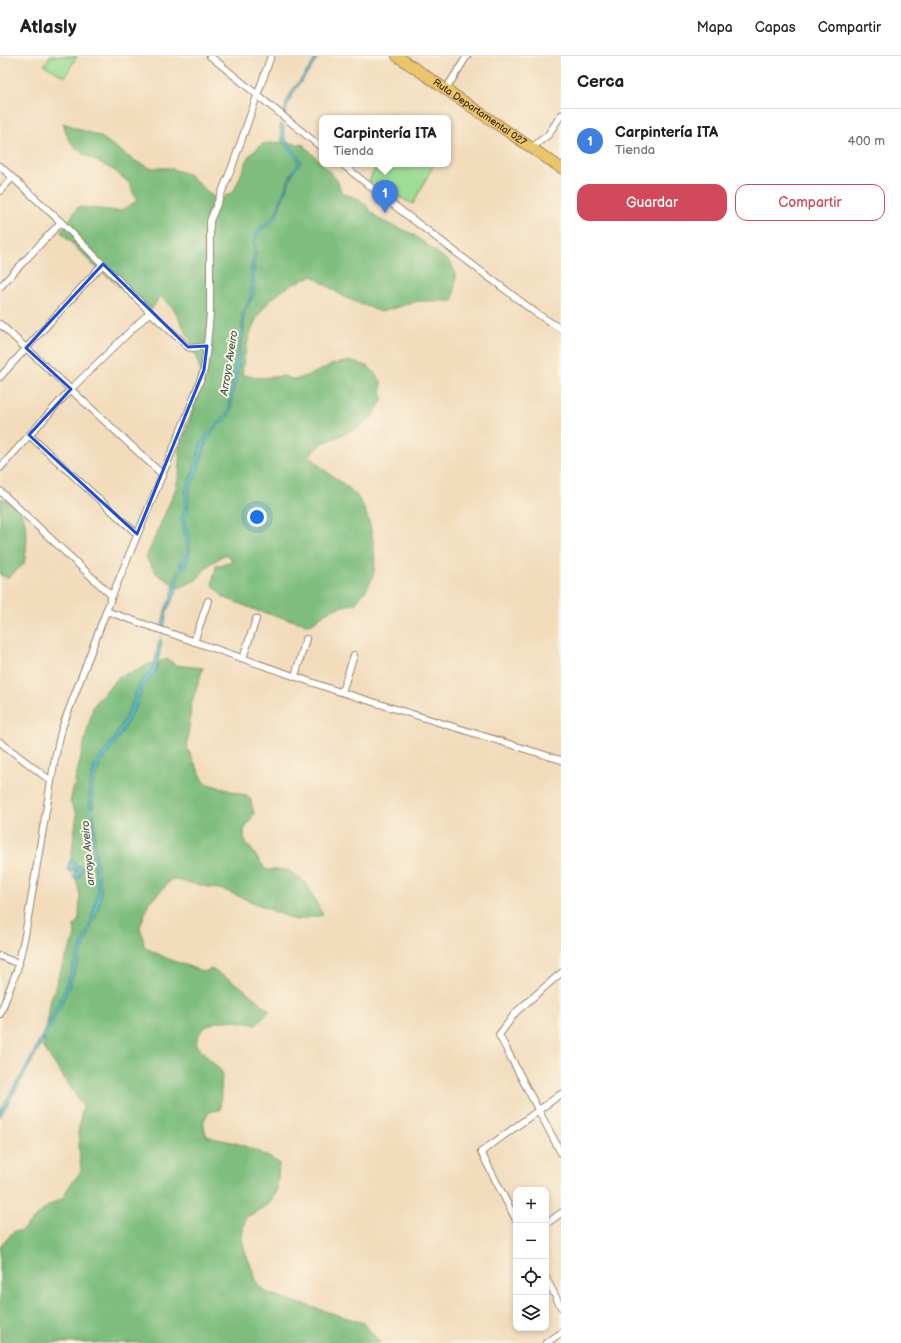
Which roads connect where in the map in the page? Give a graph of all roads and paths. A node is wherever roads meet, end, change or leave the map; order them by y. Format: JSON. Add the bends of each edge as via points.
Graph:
{"nodes":[{"id":1,"x":210,"y":56,"type":"edge"},
{"id":2,"x":270,"y":56,"type":"edge"},
{"id":3,"x":397,"y":56,"type":"edge"},
{"id":4,"x":467,"y":56,"type":"edge"},
{"id":5,"x":446,"y":89,"type":"junction"},
{"id":6,"x":257,"y":95,"type":"junction"},
{"id":7,"x":561,"y":115,"type":"edge"},
{"id":8,"x":319,"y":146,"type":"edge"},
{"id":9,"x":531,"y":148,"type":"junction"},
{"id":10,"x":0,"y":166,"type":"edge"},
{"id":11,"x":346,"y":167,"type":"edge"},
{"id":12,"x":561,"y":168,"type":"edge"},
{"id":13,"x":12,"y":178,"type":"junction"},
{"id":14,"x":0,"y":191,"type":"edge"},
{"id":15,"x":60,"y":222,"type":"junction"},
{"id":16,"x":103,"y":264,"type":"junction"},
{"id":17,"x":0,"y":287,"type":"edge"},
{"id":18,"x":150,"y":312,"type":"junction"},
{"id":19,"x":0,"y":324,"type":"edge"},
{"id":20,"x":561,"y":329,"type":"edge"},
{"id":21,"x":207,"y":346,"type":"junction"},
{"id":22,"x":26,"y":348,"type":"junction"},
{"id":23,"x":0,"y":377,"type":"edge"},
{"id":24,"x":70,"y":389,"type":"junction"},
{"id":25,"x":29,"y":435,"type":"junction"},
{"id":26,"x":0,"y":468,"type":"edge"},
{"id":27,"x":163,"y":475,"type":"junction"},
{"id":28,"x":0,"y":491,"type":"edge"},
{"id":29,"x":137,"y":534,"type":"junction"},
{"id":30,"x":112,"y":596,"type":"junction"},
{"id":31,"x":208,"y":601,"type":"dead end"},
{"id":32,"x":106,"y":611,"type":"junction"},
{"id":33,"x":256,"y":619,"type":"dead end"},
{"id":34,"x":306,"y":639,"type":"dead end"},
{"id":35,"x":194,"y":642,"type":"junction"},
{"id":36,"x":354,"y":655,"type":"dead end"},
{"id":37,"x":243,"y":658,"type":"junction"},
{"id":38,"x":295,"y":676,"type":"junction"},
{"id":39,"x":342,"y":692,"type":"junction"},
{"id":40,"x":0,"y":742,"type":"edge"},
{"id":41,"x":561,"y":760,"type":"edge"},
{"id":42,"x":51,"y":781,"type":"junction"},
{"id":43,"x":0,"y":956,"type":"edge"},
{"id":44,"x":19,"y":964,"type":"junction"},
{"id":45,"x":561,"y":973,"type":"edge"},
{"id":46,"x":0,"y":1014,"type":"edge"},
{"id":47,"x":561,"y":1094,"type":"edge"},
{"id":48,"x":538,"y":1110,"type":"junction"},
{"id":49,"x":561,"y":1153,"type":"edge"},
{"id":50,"x":561,"y":1213,"type":"edge"},
{"id":51,"x":513,"y":1214,"type":"edge"},
{"id":52,"x":547,"y":1223,"type":"edge"},
{"id":53,"x":549,"y":1284,"type":"edge"},
{"id":54,"x":561,"y":1307,"type":"edge"},
{"id":55,"x":561,"y":1332,"type":"edge"},
{"id":56,"x":546,"y":1343,"type":"edge"}],
"edges":[{"from":1,"to":6,"type":"street"},
{"from":2,"to":6,"type":"street"},
{"from":3,"to":5,"type":"main road","name":"Ruta Departamental 027"},
{"from":4,"to":5,"type":"street"},
{"from":5,"to":9,"type":"main road","name":"Ruta Departamental 027"},
{"from":6,"to":8,"type":"street"},
{"from":6,"to":21,"type":"street","via":[[210,221],[210,313]]},
{"from":7,"to":9,"type":"street","via":[[548,135]]},
{"from":9,"to":12,"type":"main road","name":"Ruta Departamental 027"},
{"from":10,"to":13,"type":"street"},
{"from":11,"to":20,"type":"street","via":[[517,299]]},
{"from":13,"to":14,"type":"street"},
{"from":13,"to":15,"type":"street"},
{"from":15,"to":16,"type":"street"},
{"from":15,"to":17,"type":"street"},
{"from":16,"to":18,"type":"street"},
{"from":16,"to":22,"type":"street"},
{"from":18,"to":21,"type":"street","via":[[188,347]]},
{"from":18,"to":24,"type":"street"},
{"from":19,"to":22,"type":"street"},
{"from":21,"to":27,"type":"street","via":[[204,370],[194,400]]},
{"from":22,"to":23,"type":"street"},
{"from":22,"to":24,"type":"street"},
{"from":24,"to":25,"type":"street"},
{"from":24,"to":27,"type":"street"},
{"from":25,"to":26,"type":"street"},
{"from":25,"to":29,"type":"street"},
{"from":27,"to":29,"type":"street"},
{"from":28,"to":30,"type":"street"},
{"from":29,"to":30,"type":"street"},
{"from":30,"to":32,"type":"street"},
{"from":31,"to":35,"type":"street"},
{"from":32,"to":35,"type":"street"},
{"from":32,"to":42,"type":"street","via":[[62,728]]},
{"from":33,"to":37,"type":"street"},
{"from":34,"to":38,"type":"street"},
{"from":35,"to":37,"type":"street"},
{"from":36,"to":39,"type":"street"},
{"from":37,"to":38,"type":"street"},
{"from":38,"to":39,"type":"street"},
{"from":39,"to":41,"type":"street"},
{"from":40,"to":42,"type":"street"},
{"from":42,"to":44,"type":"street"},
{"from":43,"to":44,"type":"street"},
{"from":44,"to":46,"type":"street"},
{"from":45,"to":48,"type":"street","via":[[516,1012],[499,1035]]},
{"from":47,"to":48,"type":"street"},
{"from":48,"to":49,"type":"street"},
{"from":48,"to":51,"type":"street","via":[[481,1152]]},
{"from":50,"to":52,"type":"street"},
{"from":53,"to":54,"type":"street"},
{"from":55,"to":56,"type":"street"}]}
